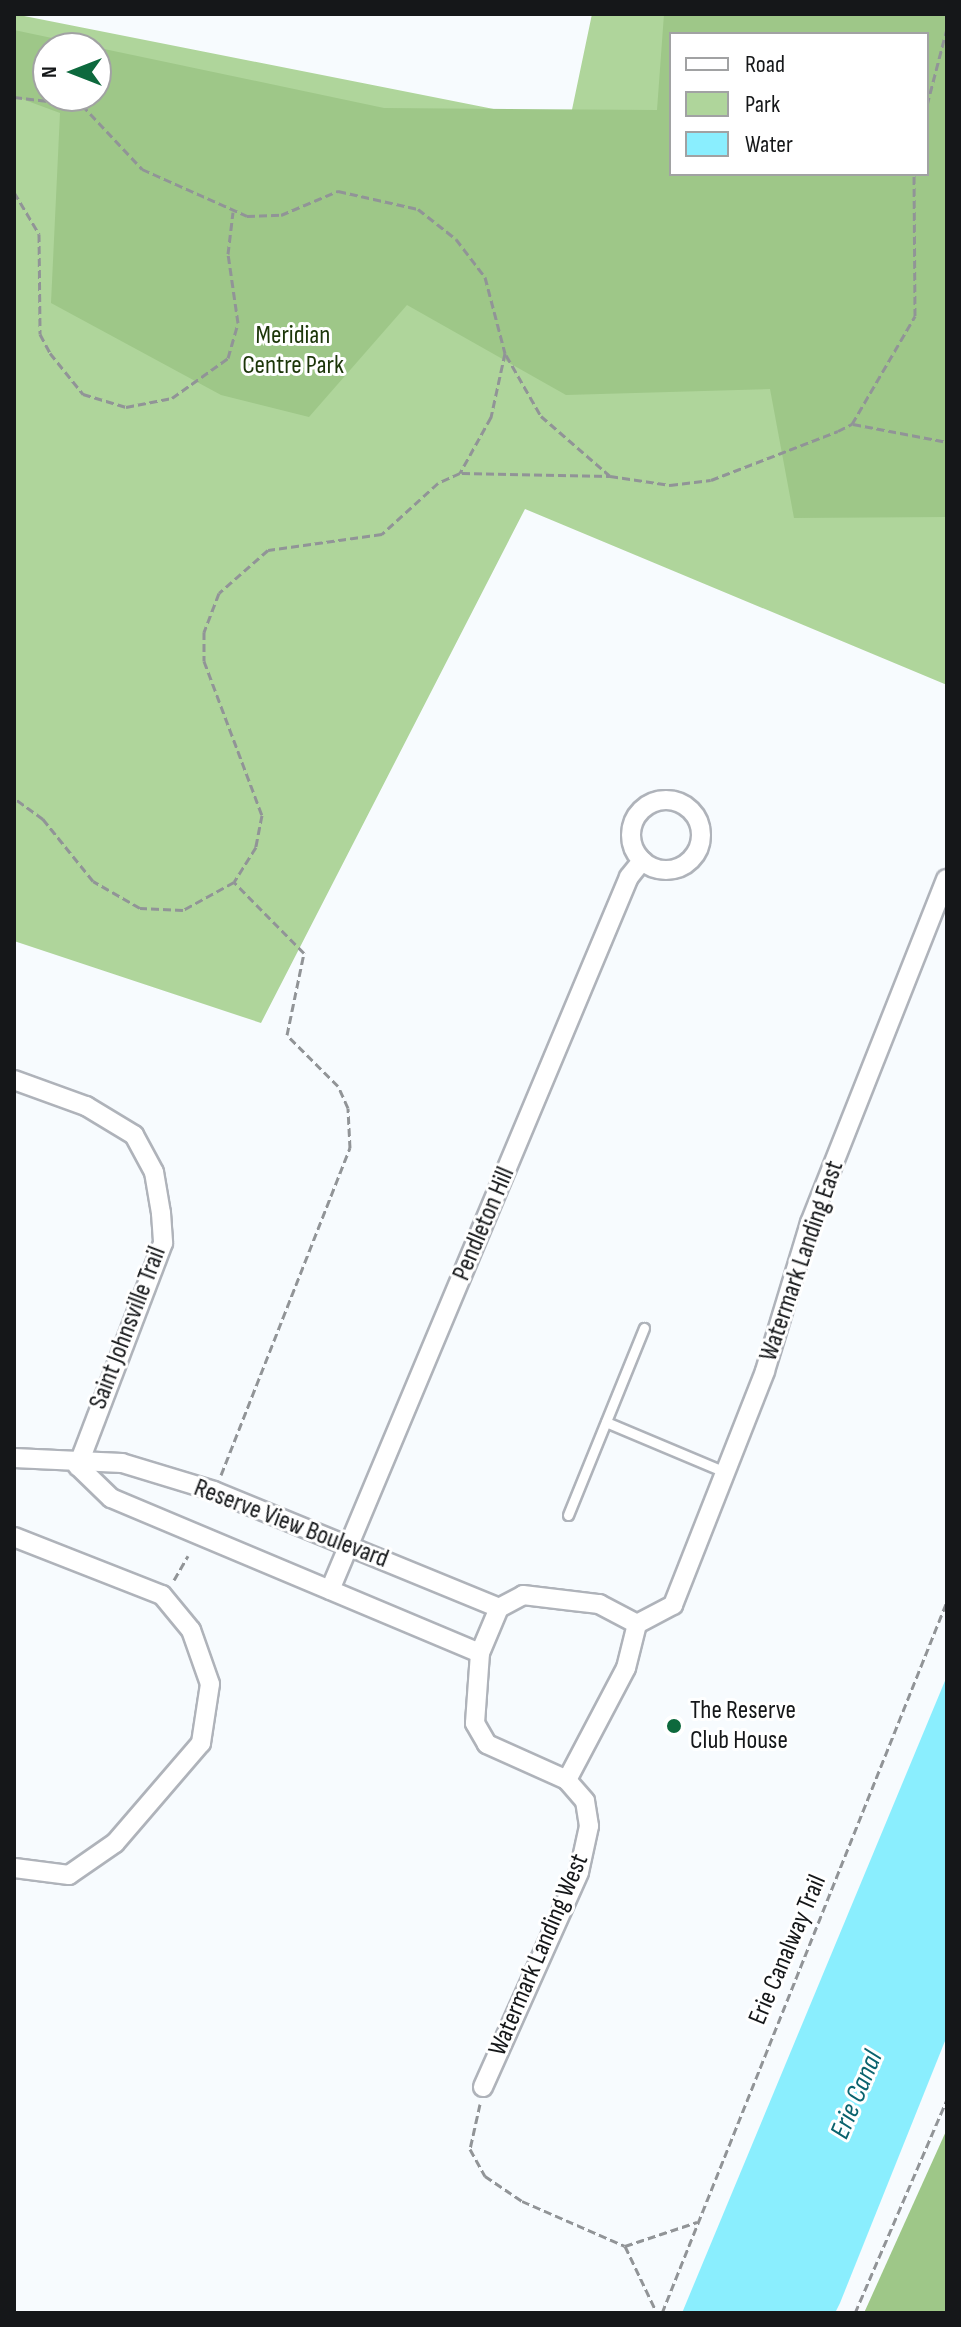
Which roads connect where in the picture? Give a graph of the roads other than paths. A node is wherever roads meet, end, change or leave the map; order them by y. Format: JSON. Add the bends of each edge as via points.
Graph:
{"nodes":[{"id":1,"x":642,"y":861,"type":"dead end"},
{"id":2,"x":946,"y":879,"type":"edge"},
{"id":3,"x":14,"y":1080,"type":"edge"},
{"id":4,"x":644,"y":1328,"type":"dead end"},
{"id":5,"x":606,"y":1422,"type":"junction"},
{"id":6,"x":14,"y":1458,"type":"edge"},
{"id":7,"x":78,"y":1466,"type":"junction"},
{"id":8,"x":725,"y":1472,"type":"junction"},
{"id":9,"x":568,"y":1515,"type":"dead end"},
{"id":10,"x":14,"y":1537,"type":"edge"},
{"id":11,"x":349,"y":1546,"type":"junction"},
{"id":12,"x":330,"y":1590,"type":"junction"},
{"id":13,"x":499,"y":1608,"type":"junction"},
{"id":14,"x":637,"y":1624,"type":"junction"},
{"id":15,"x":480,"y":1653,"type":"junction"},
{"id":16,"x":567,"y":1780,"type":"junction"},
{"id":17,"x":14,"y":1868,"type":"edge"},
{"id":18,"x":483,"y":2087,"type":"road end"}],
"edges":[{"from":1,"to":11,"type":"street","name":"Pendleton Hill","via":[[629,877]]},
{"from":2,"to":8,"type":"street","name":"Watermark Landing East","via":[[810,1223]]},
{"from":3,"to":7,"type":"street","name":"Saint Johnsville Trail","via":[[86,1106],[134,1135],[154,1172],[161,1213],[163,1243]]},
{"from":4,"to":5,"type":"lane"},
{"from":5,"to":8,"type":"lane"},
{"from":5,"to":9,"type":"lane"},
{"from":6,"to":7,"type":"street","name":"Reserve View Boulevard"},
{"from":7,"to":11,"type":"street","name":"Reserve View Boulevard","via":[[122,1463]]},
{"from":7,"to":12,"type":"street","name":"Reserve View Boulevard","via":[[111,1498]]},
{"from":8,"to":14,"type":"street","name":"Watermark Landing East","via":[[673,1605]]},
{"from":10,"to":17,"type":"street","via":[[162,1595],[191,1630],[210,1684],[201,1743],[115,1843],[69,1875]]},
{"from":11,"to":12,"type":"street","name":"Pendleton Hill"},
{"from":11,"to":13,"type":"street","name":"Reserve View Boulevard"},
{"from":12,"to":15,"type":"street","name":"Reserve View Boulevard"},
{"from":13,"to":14,"type":"street","via":[[523,1595],[571,1597]]},
{"from":13,"to":15,"type":"street"},
{"from":14,"to":16,"type":"street","via":[[626,1668]]},
{"from":15,"to":16,"type":"street","via":[[472,1693],[475,1723],[487,1744]]},
{"from":16,"to":18,"type":"street","name":"Watermark Landing West","via":[[585,1801],[589,1826],[579,1872]]}]}
